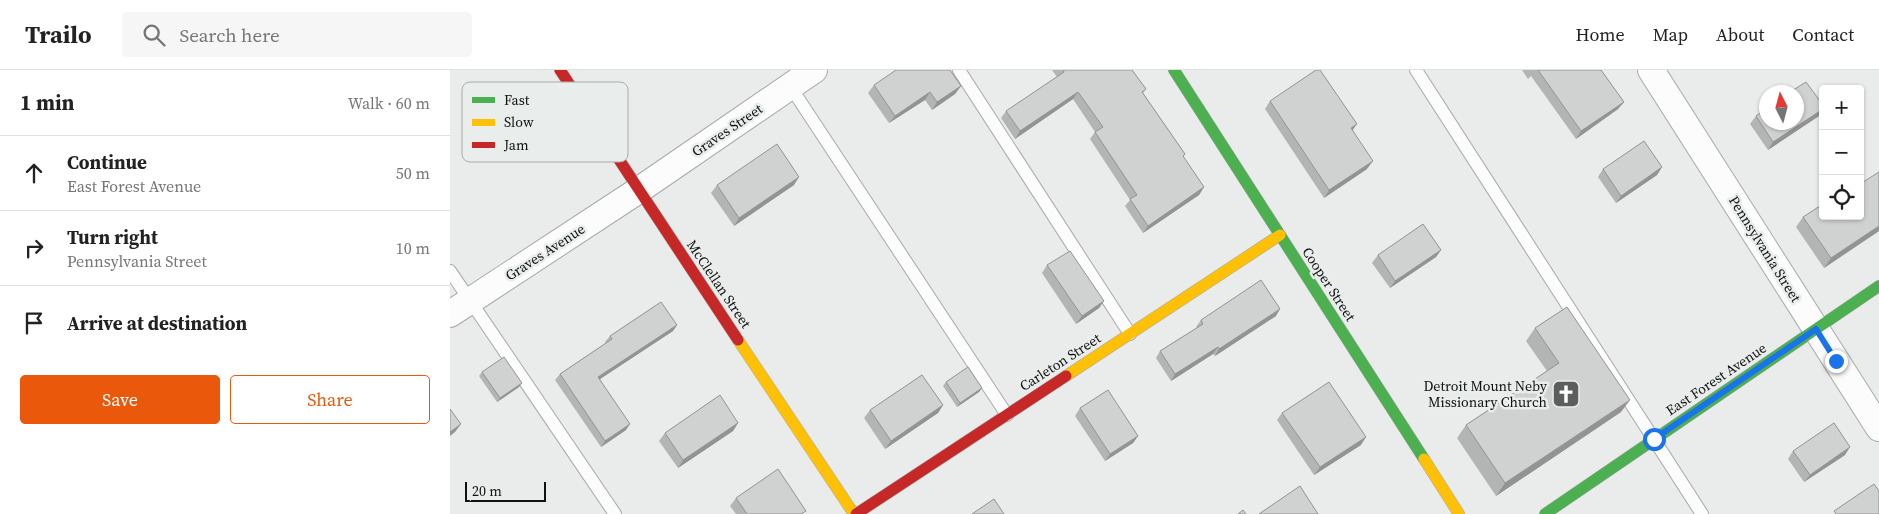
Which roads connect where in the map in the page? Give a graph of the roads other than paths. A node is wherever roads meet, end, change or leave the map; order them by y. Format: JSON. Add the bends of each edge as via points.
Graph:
{"nodes":[{"id":1,"x":560,"y":70,"type":"edge"},
{"id":2,"x":814,"y":70,"type":"edge"},
{"id":3,"x":959,"y":70,"type":"edge"},
{"id":4,"x":1174,"y":70,"type":"edge"},
{"id":5,"x":1416,"y":70,"type":"edge"},
{"id":6,"x":1651,"y":70,"type":"edge"},
{"id":7,"x":568,"y":82,"type":"edge"},
{"id":8,"x":790,"y":86,"type":"junction"},
{"id":9,"x":621,"y":162,"type":"edge"},
{"id":10,"x":639,"y":190,"type":"junction"},
{"id":11,"x":1280,"y":235,"type":"junction"},
{"id":12,"x":450,"y":271,"type":"edge"},
{"id":13,"x":1879,"y":286,"type":"edge"},
{"id":14,"x":460,"y":308,"type":"edge"},
{"id":15,"x":1816,"y":329,"type":"junction"},
{"id":16,"x":1130,"y":334,"type":"junction"},
{"id":17,"x":1007,"y":414,"type":"junction"},
{"id":18,"x":1879,"y":428,"type":"edge"},
{"id":19,"x":1654,"y":439,"type":"junction"},
{"id":20,"x":615,"y":514,"type":"edge"},
{"id":21,"x":855,"y":514,"type":"edge"},
{"id":22,"x":1458,"y":514,"type":"edge"},
{"id":23,"x":1544,"y":514,"type":"edge"},
{"id":24,"x":1702,"y":514,"type":"edge"}],
"edges":[{"from":1,"to":7,"type":"street","name":"McClellan Street"},
{"from":2,"to":8,"type":"street","name":"Graves Street"},
{"from":3,"to":16,"type":"lane"},
{"from":4,"to":11,"type":"street","name":"Cooper Street"},
{"from":5,"to":19,"type":"lane"},
{"from":6,"to":15,"type":"street","name":"Pennsylvania Street"},
{"from":8,"to":10,"type":"street","name":"Graves Street"},
{"from":8,"to":17,"type":"lane"},
{"from":9,"to":10,"type":"street","name":"McClellan Street"},
{"from":10,"to":14,"type":"street","name":"Graves Avenue"},
{"from":10,"to":21,"type":"street","name":"McClellan Street"},
{"from":11,"to":16,"type":"street","name":"Carleton Street"},
{"from":11,"to":22,"type":"street","name":"Cooper Street"},
{"from":12,"to":14,"type":"lane"},
{"from":13,"to":15,"type":"street","name":"East Forest Avenue"},
{"from":14,"to":20,"type":"lane"},
{"from":15,"to":18,"type":"street","name":"Pennsylvania Street"},
{"from":15,"to":19,"type":"street","name":"East Forest Avenue"},
{"from":16,"to":17,"type":"street","name":"Carleton Street"},
{"from":17,"to":21,"type":"street","name":"Carleton Street"},
{"from":19,"to":23,"type":"street","name":"East Forest Avenue"},
{"from":19,"to":24,"type":"lane"}]}
